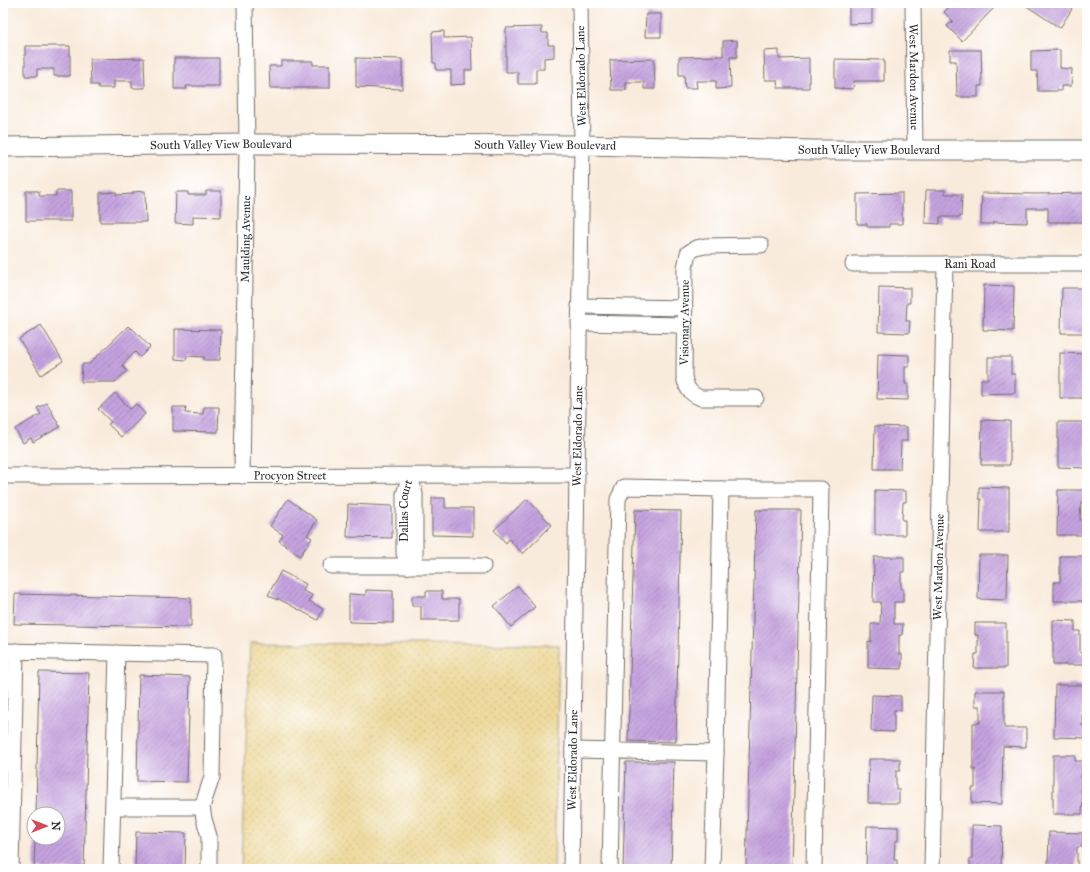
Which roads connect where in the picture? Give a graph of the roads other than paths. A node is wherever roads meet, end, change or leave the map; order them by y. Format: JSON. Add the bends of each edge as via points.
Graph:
{"nodes":[{"id":1,"x":245,"y":3,"type":"edge"},
{"id":2,"x":580,"y":3,"type":"edge"},
{"id":3,"x":913,"y":3,"type":"edge"},
{"id":4,"x":247,"y":144,"type":"junction"},
{"id":5,"x":582,"y":145,"type":"junction"},
{"id":6,"x":3,"y":146,"type":"edge"},
{"id":7,"x":915,"y":150,"type":"junction"},
{"id":8,"x":1087,"y":150,"type":"edge"},
{"id":9,"x":761,"y":245,"type":"dead end"},
{"id":10,"x":854,"y":264,"type":"dead end"},
{"id":11,"x":945,"y":264,"type":"junction"},
{"id":12,"x":1087,"y":264,"type":"edge"},
{"id":13,"x":579,"y":306,"type":"junction"},
{"id":14,"x":638,"y":307,"type":"junction"},
{"id":15,"x":685,"y":308,"type":"junction"},
{"id":16,"x":579,"y":323,"type":"junction"},
{"id":17,"x":638,"y":324,"type":"junction"},
{"id":18,"x":684,"y":325,"type":"junction"},
{"id":19,"x":756,"y":398,"type":"dead end"},
{"id":20,"x":576,"y":475,"type":"junction"},
{"id":21,"x":3,"y":476,"type":"edge"},
{"id":22,"x":242,"y":476,"type":"junction"},
{"id":23,"x":410,"y":476,"type":"junction"},
{"id":24,"x":721,"y":490,"type":"junction"},
{"id":25,"x":331,"y":566,"type":"dead end"},
{"id":26,"x":408,"y":566,"type":"junction"},
{"id":27,"x":483,"y":566,"type":"dead end"},
{"id":28,"x":10,"y":651,"type":"edge"},
{"id":29,"x":117,"y":653,"type":"junction"},
{"id":30,"x":573,"y":750,"type":"junction"},
{"id":31,"x":612,"y":751,"type":"junction"},
{"id":32,"x":716,"y":753,"type":"junction"},
{"id":33,"x":113,"y":807,"type":"junction"},
{"id":34,"x":202,"y":807,"type":"junction"},
{"id":35,"x":10,"y":869,"type":"edge"},
{"id":36,"x":111,"y":869,"type":"edge"},
{"id":37,"x":209,"y":869,"type":"edge"},
{"id":38,"x":571,"y":869,"type":"edge"},
{"id":39,"x":610,"y":869,"type":"edge"},
{"id":40,"x":712,"y":869,"type":"edge"},
{"id":41,"x":814,"y":869,"type":"edge"},
{"id":42,"x":932,"y":869,"type":"edge"}],
"edges":[{"from":1,"to":4,"type":"street","name":"Maulding Avenue"},
{"from":2,"to":5,"type":"street","name":"West Eldorado Lane"},
{"from":3,"to":7,"type":"street","name":"West Mardon Avenue"},
{"from":4,"to":5,"type":"main road","name":"South Valley View Boulevard"},
{"from":4,"to":6,"type":"main road","name":"South Valley View Boulevard"},
{"from":4,"to":22,"type":"street","name":"Maulding Avenue"},
{"from":5,"to":7,"type":"main road","name":"South Valley View Boulevard"},
{"from":5,"to":13,"type":"street","name":"West Eldorado Lane"},
{"from":7,"to":8,"type":"main road","name":"South Valley View Boulevard"},
{"from":9,"to":15,"type":"street","name":"Visionary Avenue","via":[[705,246],[688,253],[685,268]]},
{"from":10,"to":11,"type":"street","name":"Rani Road"},
{"from":11,"to":12,"type":"street","name":"Rani Road"},
{"from":11,"to":42,"type":"street","name":"West Mardon Avenue"},
{"from":13,"to":14,"type":"street"},
{"from":13,"to":16,"type":"street","name":"West Eldorado Lane"},
{"from":14,"to":15,"type":"street"},
{"from":14,"to":17,"type":"street"},
{"from":15,"to":18,"type":"street","name":"Visionary Avenue"},
{"from":16,"to":17,"type":"street"},
{"from":16,"to":20,"type":"street","name":"West Eldorado Lane"},
{"from":17,"to":18,"type":"street"},
{"from":18,"to":19,"type":"street","name":"Visionary Avenue","via":[[684,376],[690,392],[701,398]]},
{"from":20,"to":23,"type":"street","name":"Procyon Street"},
{"from":20,"to":30,"type":"street","name":"West Eldorado Lane"},
{"from":21,"to":22,"type":"street","name":"Procyon Street"},
{"from":22,"to":23,"type":"street","name":"Procyon Street"},
{"from":23,"to":26,"type":"street","name":"Dallas Court","via":[[415,494],[414,555]]},
{"from":24,"to":31,"type":"street","via":[[624,487],[618,498]]},
{"from":24,"to":32,"type":"street"},
{"from":24,"to":41,"type":"street","via":[[821,489]]},
{"from":25,"to":26,"type":"street"},
{"from":26,"to":27,"type":"street"},
{"from":28,"to":29,"type":"street"},
{"from":28,"to":35,"type":"street"},
{"from":29,"to":33,"type":"street"},
{"from":29,"to":34,"type":"street","via":[[214,655],[212,777]]},
{"from":30,"to":31,"type":"street"},
{"from":30,"to":38,"type":"street","name":"West Eldorado Lane"},
{"from":31,"to":32,"type":"street"},
{"from":31,"to":39,"type":"street"},
{"from":32,"to":40,"type":"street"},
{"from":33,"to":34,"type":"street"},
{"from":33,"to":36,"type":"street"},
{"from":34,"to":37,"type":"street","via":[[209,836]]}]}
